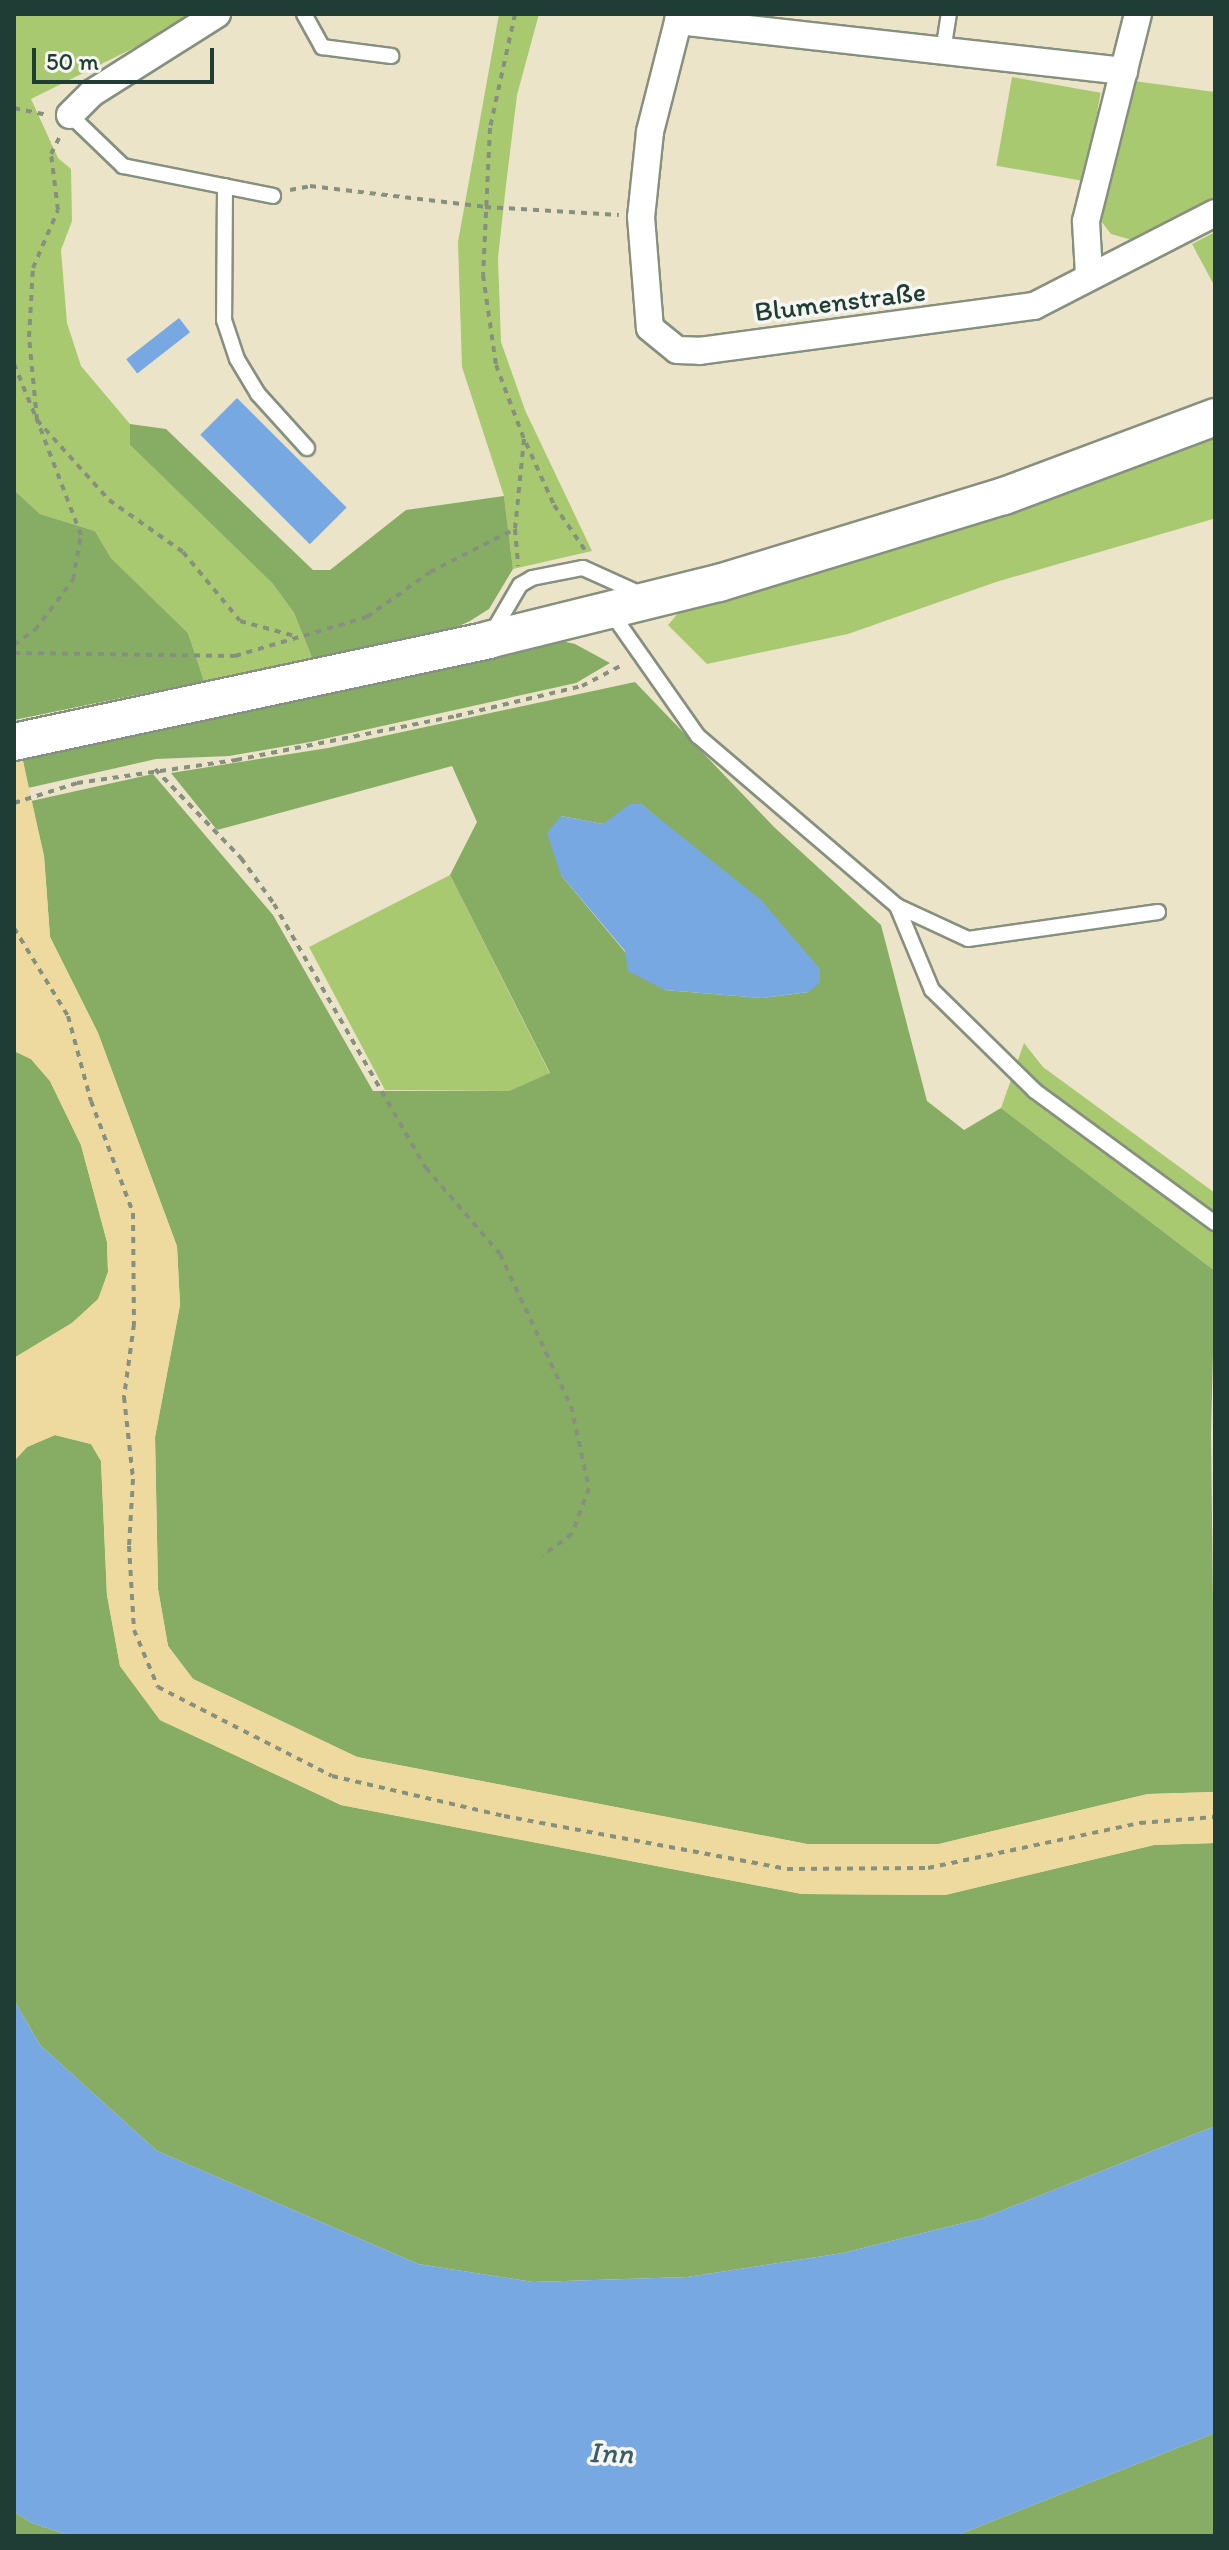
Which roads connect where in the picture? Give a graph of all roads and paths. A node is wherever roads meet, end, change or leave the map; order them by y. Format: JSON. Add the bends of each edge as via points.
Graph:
{"nodes":[{"id":1,"x":217,"y":14,"type":"edge"},
{"id":2,"x":304,"y":14,"type":"edge"},
{"id":3,"x":515,"y":14,"type":"edge"},
{"id":4,"x":949,"y":14,"type":"edge"},
{"id":5,"x":1138,"y":14,"type":"edge"},
{"id":6,"x":679,"y":18,"type":"edge"},
{"id":7,"x":943,"y":51,"type":"junction"},
{"id":8,"x":391,"y":56,"type":"dead end"},
{"id":9,"x":1124,"y":71,"type":"junction"},
{"id":10,"x":14,"y":108,"type":"edge"},
{"id":11,"x":70,"y":115,"type":"junction"},
{"id":12,"x":225,"y":186,"type":"junction"},
{"id":13,"x":288,"y":190,"type":"dead end"},
{"id":14,"x":273,"y":196,"type":"dead end"},
{"id":15,"x":485,"y":207,"type":"junction"},
{"id":16,"x":1215,"y":213,"type":"edge"},
{"id":17,"x":641,"y":217,"type":"junction"},
{"id":18,"x":1089,"y":275,"type":"junction"},
{"id":19,"x":14,"y":364,"type":"edge"},
{"id":20,"x":1215,"y":417,"type":"edge"},
{"id":21,"x":37,"y":420,"type":"junction"},
{"id":22,"x":524,"y":439,"type":"junction"},
{"id":23,"x":307,"y":448,"type":"dead end"},
{"id":24,"x":515,"y":529,"type":"junction"},
{"id":25,"x":595,"y":570,"type":"junction"},
{"id":26,"x":520,"y":585,"type":"junction"},
{"id":27,"x":652,"y":600,"type":"junction"},
{"id":28,"x":610,"y":610,"type":"junction"},
{"id":29,"x":297,"y":637,"type":"junction"},
{"id":30,"x":488,"y":640,"type":"junction"},
{"id":31,"x":14,"y":645,"type":"edge"},
{"id":32,"x":636,"y":650,"type":"junction"},
{"id":33,"x":14,"y":653,"type":"edge"},
{"id":34,"x":24,"y":740,"type":"edge"},
{"id":35,"x":155,"y":769,"type":"junction"},
{"id":36,"x":14,"y":803,"type":"edge"},
{"id":37,"x":897,"y":906,"type":"junction"},
{"id":38,"x":1158,"y":912,"type":"dead end"},
{"id":39,"x":14,"y":928,"type":"edge"},
{"id":40,"x":1215,"y":1223,"type":"edge"},
{"id":41,"x":542,"y":1556,"type":"dead end"},
{"id":42,"x":1215,"y":1817,"type":"edge"}],
"edges":[{"from":1,"to":11,"type":"street","via":[[92,93]]},
{"from":2,"to":8,"type":"lane","via":[[322,47]]},
{"from":3,"to":15,"type":"path","via":[[490,128]]},
{"from":4,"to":7,"type":"lane"},
{"from":5,"to":9,"type":"street"},
{"from":6,"to":7,"type":"street"},
{"from":6,"to":17,"type":"street","name":"Blumenstraße","via":[[650,132]]},
{"from":7,"to":9,"type":"street"},
{"from":9,"to":18,"type":"street","via":[[1086,221]]},
{"from":10,"to":11,"type":"path"},
{"from":11,"to":12,"type":"lane","via":[[123,166]]},
{"from":11,"to":21,"type":"path","via":[[51,154],[58,210],[33,268],[28,305]]},
{"from":12,"to":14,"type":"lane"},
{"from":12,"to":23,"type":"lane","via":[[224,320],[237,359],[258,394]]},
{"from":13,"to":15,"type":"path","via":[[310,186]]},
{"from":15,"to":17,"type":"path"},
{"from":15,"to":22,"type":"path","via":[[487,316],[496,365]]},
{"from":16,"to":18,"type":"street"},
{"from":17,"to":18,"type":"street","name":"Blumenstraße","via":[[650,328],[668,346],[685,351],[1008,312],[1034,306]]},
{"from":19,"to":21,"type":"path"},
{"from":20,"to":27,"type":"main road","via":[[850,547]]},
{"from":21,"to":29,"type":"path","via":[[109,500],[183,552],[240,621]]},
{"from":21,"to":31,"type":"path","via":[[81,535],[73,580],[35,630]]},
{"from":22,"to":24,"type":"path"},
{"from":22,"to":25,"type":"path","via":[[554,505]]},
{"from":24,"to":26,"type":"path"},
{"from":24,"to":29,"type":"path","via":[[430,572],[367,617]]},
{"from":25,"to":26,"type":"lane","via":[[532,578]]},
{"from":25,"to":27,"type":"lane"},
{"from":26,"to":30,"type":"lane"},
{"from":27,"to":28,"type":"main road"},
{"from":28,"to":30,"type":"main road"},
{"from":28,"to":32,"type":"lane"},
{"from":29,"to":33,"type":"path","via":[[235,656]]},
{"from":30,"to":34,"type":"main road"},
{"from":32,"to":35,"type":"path","via":[[620,669],[582,686],[309,746]]},
{"from":32,"to":37,"type":"lane","via":[[698,736]]},
{"from":35,"to":36,"type":"path","via":[[77,783]]},
{"from":35,"to":41,"type":"path","via":[[241,858],[274,904],[426,1168],[500,1254],[571,1406],[589,1488],[572,1534]]},
{"from":37,"to":38,"type":"lane","via":[[968,939]]},
{"from":37,"to":40,"type":"lane","via":[[932,990],[1035,1091]]},
{"from":39,"to":42,"type":"path","via":[[68,1016],[91,1101],[133,1213],[134,1324],[124,1397],[133,1479],[129,1546],[134,1630],[158,1687],[332,1776],[504,1816],[787,1869],[928,1868],[1140,1823]]}]}
